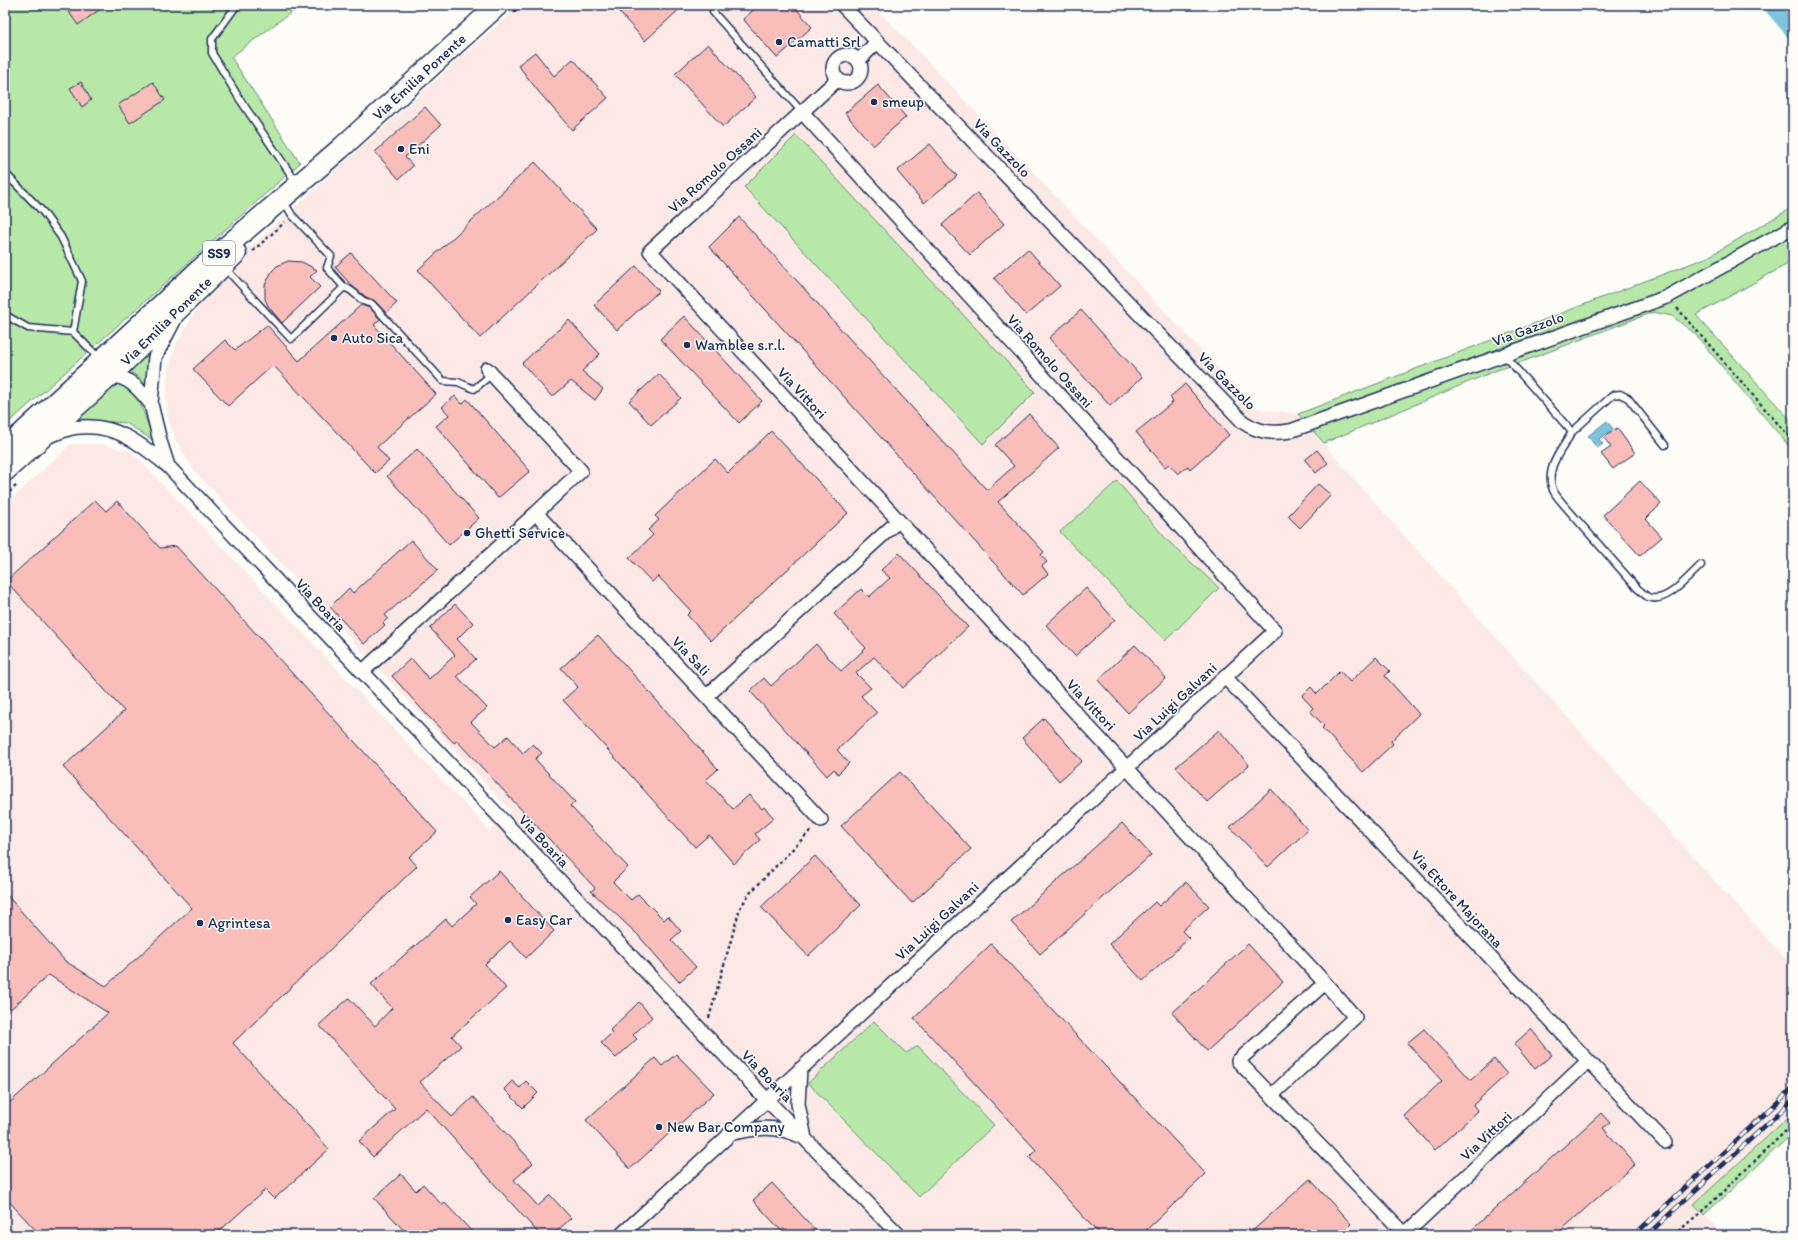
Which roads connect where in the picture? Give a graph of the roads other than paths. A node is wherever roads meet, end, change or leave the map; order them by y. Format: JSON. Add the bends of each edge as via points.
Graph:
{"nodes":[{"id":1,"x":237,"y":5,"type":"edge"},
{"id":2,"x":498,"y":5,"type":"edge"},
{"id":3,"x":842,"y":5,"type":"edge"},
{"id":4,"x":713,"y":12,"type":"dead end"},
{"id":5,"x":877,"y":42,"type":"junction"},
{"id":6,"x":859,"y":60,"type":"junction"},
{"id":7,"x":838,"y":79,"type":"junction"},
{"id":8,"x":802,"y":112,"type":"junction"},
{"id":9,"x":340,"y":149,"type":"junction"},
{"id":10,"x":5,"y":173,"type":"edge"},
{"id":11,"x":298,"y":185,"type":"junction"},
{"id":12,"x":286,"y":205,"type":"junction"},
{"id":13,"x":1793,"y":228,"type":"edge"},
{"id":14,"x":650,"y":251,"type":"joint"},
{"id":15,"x":223,"y":266,"type":"junction"},
{"id":16,"x":344,"y":287,"type":"junction"},
{"id":17,"x":182,"y":306,"type":"junction"},
{"id":18,"x":5,"y":315,"type":"edge"},
{"id":19,"x":73,"y":332,"type":"junction"},
{"id":20,"x":1504,"y":355,"type":"junction"},
{"id":21,"x":105,"y":368,"type":"junction"},
{"id":22,"x":489,"y":371,"type":"joint"},
{"id":23,"x":151,"y":404,"type":"junction"},
{"id":24,"x":1572,"y":432,"type":"junction"},
{"id":25,"x":42,"y":438,"type":"junction"},
{"id":26,"x":1665,"y":445,"type":"dead end"},
{"id":27,"x":5,"y":449,"type":"edge"},
{"id":28,"x":168,"y":466,"type":"junction"},
{"id":29,"x":5,"y":471,"type":"edge"},
{"id":30,"x":536,"y":513,"type":"junction"},
{"id":31,"x":898,"y":521,"type":"junction"},
{"id":32,"x":1700,"y":565,"type":"dead end"},
{"id":33,"x":1274,"y":632,"type":"joint"},
{"id":34,"x":362,"y":672,"type":"junction"},
{"id":35,"x":1225,"y":677,"type":"junction"},
{"id":36,"x":706,"y":696,"type":"junction"},
{"id":37,"x":1127,"y":767,"type":"junction"},
{"id":38,"x":821,"y":820,"type":"road end"},
{"id":39,"x":1324,"y":983,"type":"junction"},
{"id":40,"x":1588,"y":1061,"type":"junction"},
{"id":41,"x":800,"y":1069,"type":"junction"},
{"id":42,"x":1271,"y":1096,"type":"junction"},
{"id":43,"x":767,"y":1100,"type":"junction"},
{"id":44,"x":729,"y":1134,"type":"junction"},
{"id":45,"x":805,"y":1139,"type":"junction"},
{"id":46,"x":1665,"y":1142,"type":"dead end"},
{"id":47,"x":1405,"y":1234,"type":"edge"},
{"id":48,"x":621,"y":1235,"type":"edge"},
{"id":49,"x":899,"y":1235,"type":"edge"}],
"edges":[{"from":1,"to":11,"type":"lane","via":[[212,39],[212,53]]},
{"from":2,"to":9,"type":"main road","name":"Via Emilia Ponente","number":"SS9"},
{"from":3,"to":5,"type":"street","name":"Via Gazzolo"},
{"from":4,"to":8,"type":"lane"},
{"from":5,"to":6,"type":"street"},
{"from":5,"to":20,"type":"street","name":"Via Gazzolo","via":[[1242,422],[1250,427],[1269,433],[1290,431]]},
{"from":6,"to":7,"type":"street","via":[[861,74],[855,81],[846,83]]},
{"from":6,"to":7,"type":"street","via":[[851,55],[842,55],[838,58],[833,71]]},
{"from":7,"to":8,"type":"street","name":"Via Romolo Ossani"},
{"from":8,"to":14,"type":"street","name":"Via Romolo Ossani"},
{"from":8,"to":33,"type":"street","name":"Via Romolo Ossani"},
{"from":9,"to":11,"type":"main road","name":"Via Emilia Ponente","number":"SS9"},
{"from":9,"to":12,"type":"main road","name":"Via Emilia Ponente","number":"SS9"},
{"from":10,"to":19,"type":"lane","via":[[43,212],[61,237],[82,281]]},
{"from":11,"to":21,"type":"main road","name":"Via Emilia Ponente","number":"SS9","via":[[198,270]]},
{"from":12,"to":15,"type":"main road","name":"Via Emilia Ponente","number":"SS9"},
{"from":12,"to":16,"type":"lane","via":[[292,215],[331,256],[326,268]]},
{"from":13,"to":20,"type":"street","name":"Via Gazzolo","via":[[1667,297]]},
{"from":14,"to":31,"type":"street","name":"Via Vittori"},
{"from":15,"to":16,"type":"lane","via":[[291,339]]},
{"from":15,"to":17,"type":"main road","name":"Via Emilia Ponente","number":"SS9"},
{"from":16,"to":22,"type":"lane","via":[[351,289],[363,302],[372,304],[443,381],[458,382],[474,389]]},
{"from":17,"to":21,"type":"main road","name":"Via Emilia Ponente","number":"SS9"},
{"from":17,"to":23,"type":"street","name":"Via Boaria","via":[[155,357]]},
{"from":18,"to":19,"type":"lane","via":[[28,328]]},
{"from":19,"to":21,"type":"lane"},
{"from":20,"to":24,"type":"lane"},
{"from":21,"to":23,"type":"street","name":"Via Boaria","via":[[136,385]]},
{"from":21,"to":25,"type":"main road","name":"Via Emilia Ponente","number":"SS9"},
{"from":21,"to":27,"type":"main road","name":"Via Emilia Ponente","number":"SS9","via":[[77,382]]},
{"from":22,"to":30,"type":"street","via":[[581,471]]},
{"from":23,"to":28,"type":"street","name":"Via Boaria"},
{"from":24,"to":26,"type":"lane","via":[[1613,395],[1620,394],[1628,398]]},
{"from":24,"to":32,"type":"lane","via":[[1553,464],[1550,477],[1553,490],[1638,589],[1649,597],[1668,595]]},
{"from":25,"to":28,"type":"street","name":"Via Boaria","via":[[80,426],[113,430],[142,445]]},
{"from":25,"to":29,"type":"main road","name":"Via Emilia Ponente","number":"SS9"},
{"from":28,"to":34,"type":"street","name":"Via Boaria"},
{"from":30,"to":34,"type":"street"},
{"from":30,"to":36,"type":"street","name":"Via Sali"},
{"from":31,"to":36,"type":"street"},
{"from":31,"to":37,"type":"street","name":"Via Vittori"},
{"from":33,"to":35,"type":"street","name":"Via Luigi Galvani"},
{"from":34,"to":43,"type":"street","name":"Via Boaria"},
{"from":35,"to":37,"type":"street","name":"Via Luigi Galvani"},
{"from":35,"to":40,"type":"street","name":"Via Ettore Majorana"},
{"from":36,"to":38,"type":"street","name":"Via Sali"},
{"from":37,"to":39,"type":"street","name":"Via Vittori"},
{"from":37,"to":41,"type":"street","name":"Via Luigi Galvani"},
{"from":39,"to":42,"type":"street","name":"Via Vittori","via":[[1355,1017]]},
{"from":39,"to":42,"type":"street","name":"Via Vittori","via":[[1238,1061]]},
{"from":40,"to":46,"type":"street","name":"Via Ettore Majorana"},
{"from":40,"to":47,"type":"street","name":"Via Vittori"},
{"from":41,"to":43,"type":"street","name":"Via Luigi Galvani"},
{"from":41,"to":45,"type":"street","via":[[798,1104]]},
{"from":42,"to":47,"type":"street","name":"Via Vittori"},
{"from":43,"to":44,"type":"street","name":"Via Luigi Galvani"},
{"from":43,"to":45,"type":"street","name":"Via Boaria"},
{"from":44,"to":45,"type":"street","via":[[775,1128],[789,1131]]},
{"from":44,"to":48,"type":"street","name":"Via Luigi Galvani"},
{"from":45,"to":49,"type":"street","name":"Via Boaria"}]}
